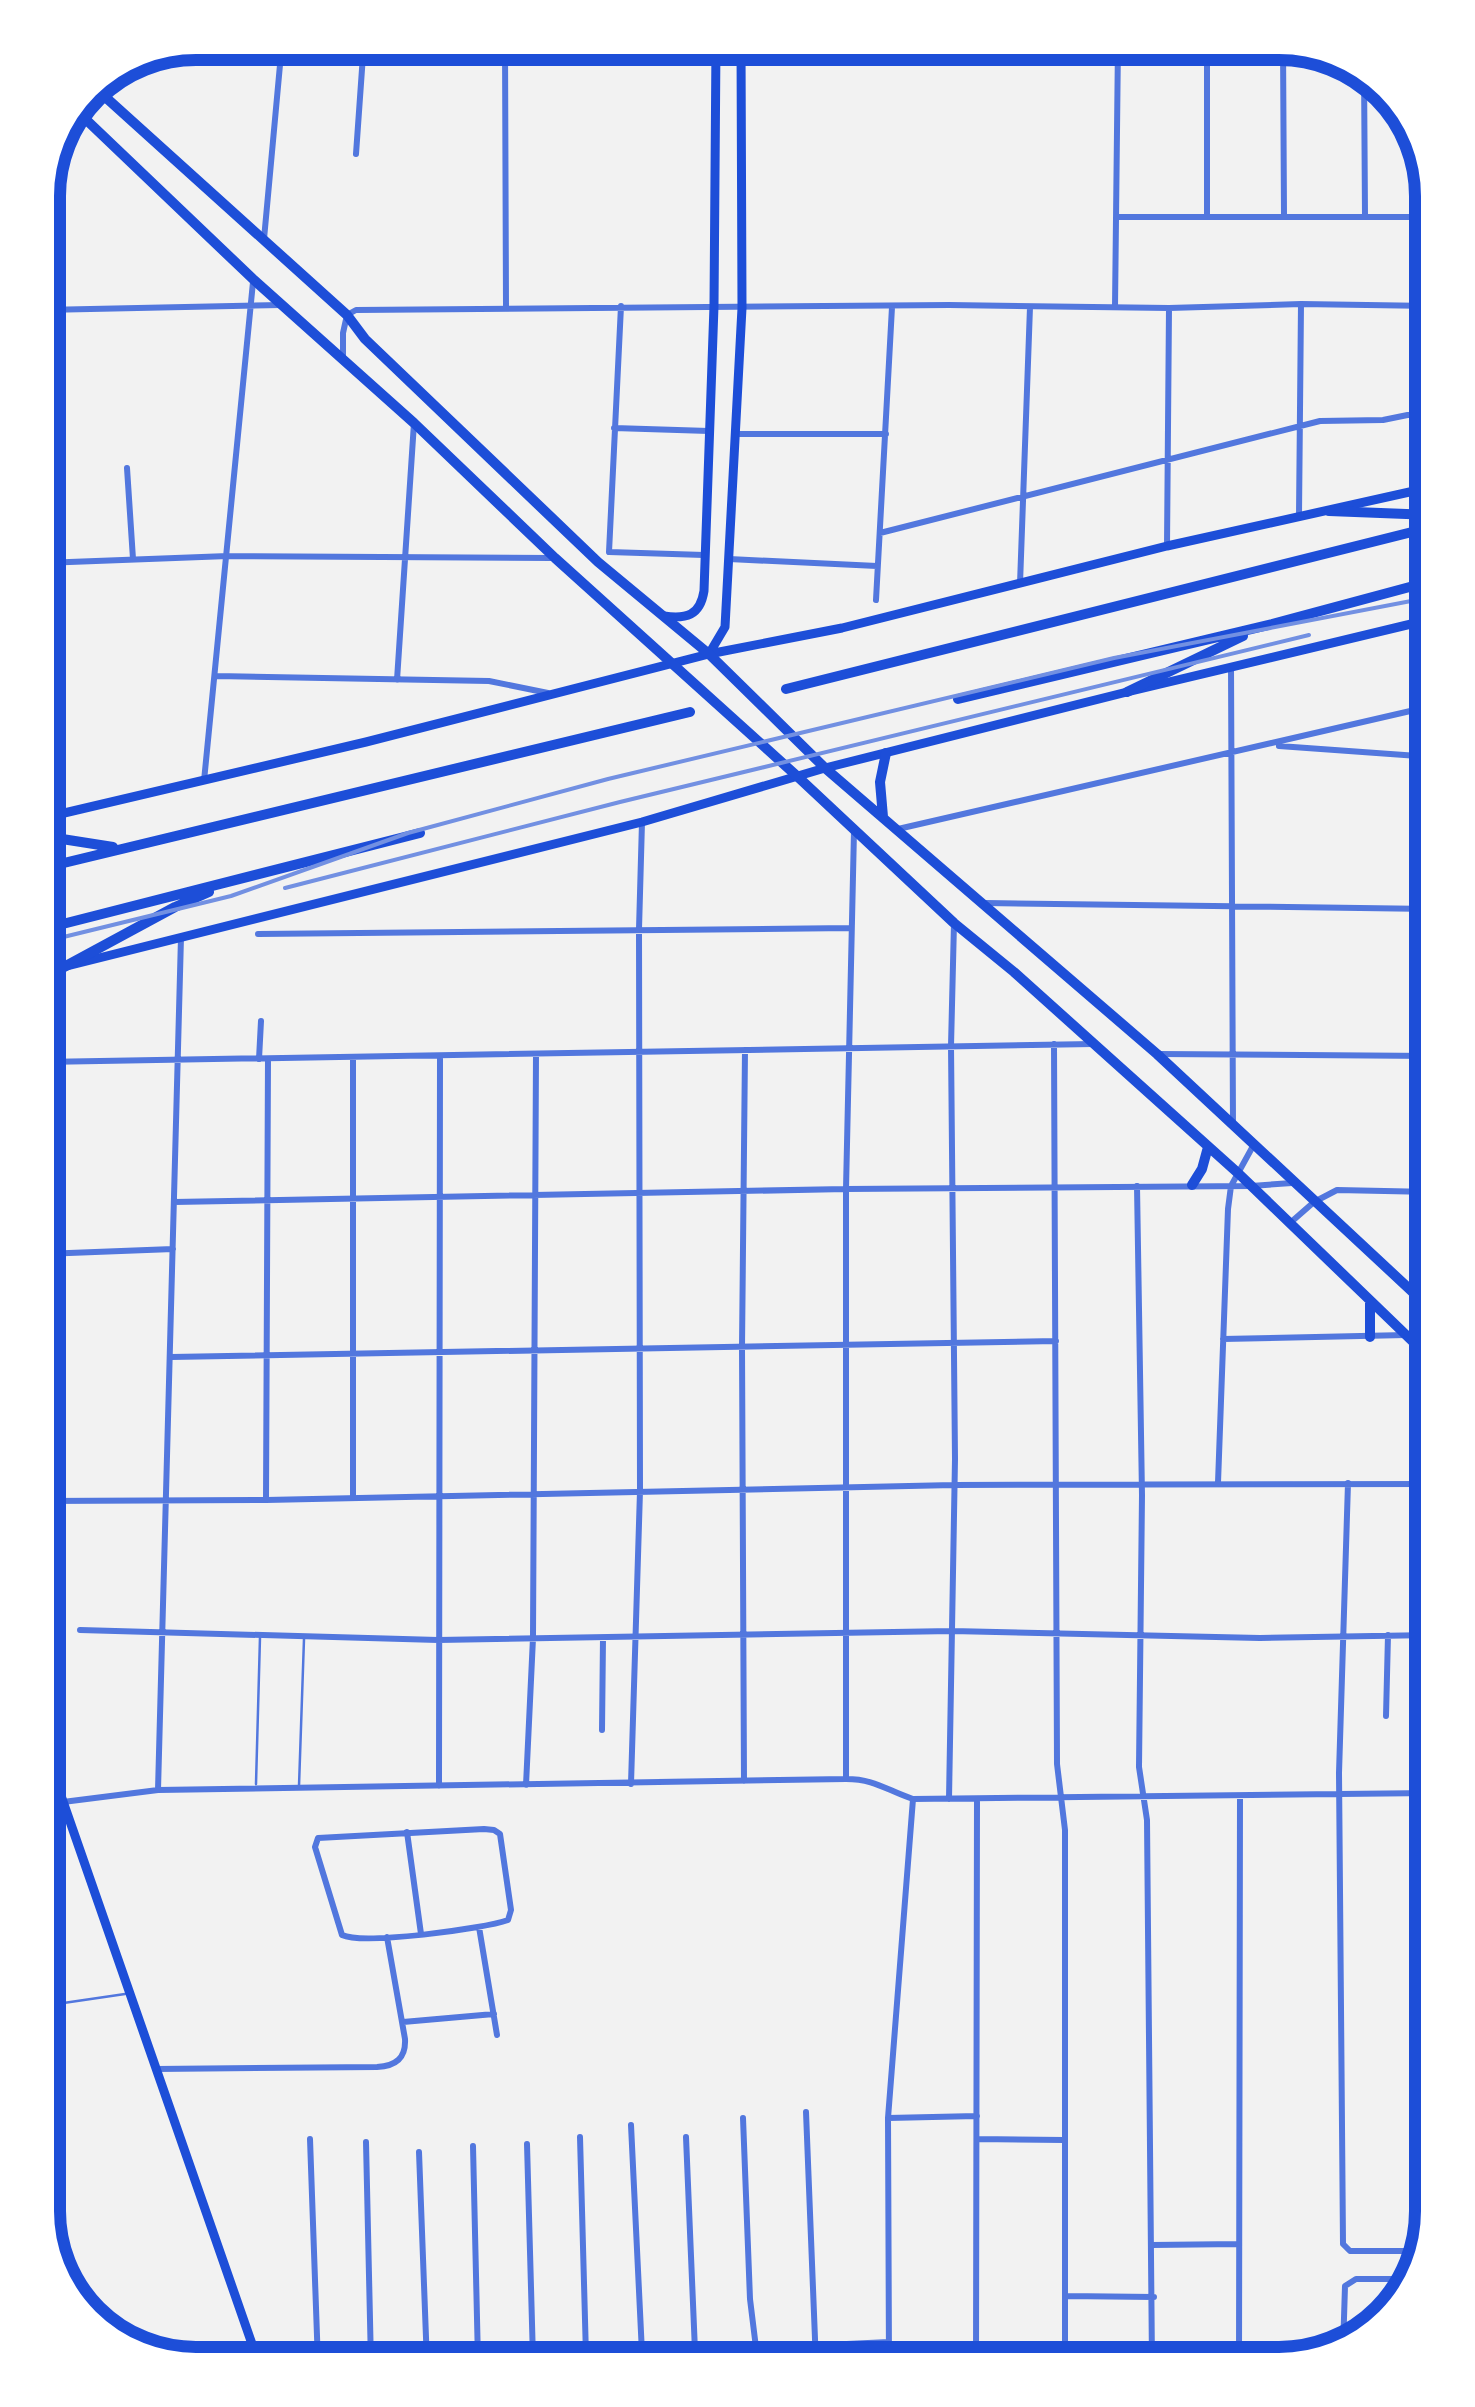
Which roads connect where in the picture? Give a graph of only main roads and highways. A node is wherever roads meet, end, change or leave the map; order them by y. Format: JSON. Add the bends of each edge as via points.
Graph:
{"nodes":[{"id":1,"x":716,"y":60,"type":"edge"},
{"id":2,"x":741,"y":60,"type":"edge"},
{"id":3,"x":104,"y":96,"type":"edge"},
{"id":4,"x":85,"y":118,"type":"edge"},
{"id":5,"x":1415,"y":491,"type":"edge"},
{"id":6,"x":1330,"y":511,"type":"junction"},
{"id":7,"x":1415,"y":514,"type":"edge"},
{"id":8,"x":1415,"y":531,"type":"edge"},
{"id":9,"x":1415,"y":586,"type":"edge"},
{"id":10,"x":661,"y":616,"type":"junction"},
{"id":11,"x":1415,"y":623,"type":"edge"},
{"id":12,"x":1272,"y":624,"type":"junction"},
{"id":13,"x":709,"y":654,"type":"junction"},
{"id":14,"x":673,"y":663,"type":"junction"},
{"id":15,"x":786,"y":689,"type":"dead end"},
{"id":16,"x":1126,"y":692,"type":"junction"},
{"id":17,"x":958,"y":699,"type":"dead end"},
{"id":18,"x":690,"y":712,"type":"dead end"},
{"id":19,"x":886,"y":753,"type":"junction"},
{"id":20,"x":825,"y":768,"type":"junction"},
{"id":21,"x":798,"y":777,"type":"junction"},
{"id":22,"x":60,"y":814,"type":"edge"},
{"id":23,"x":883,"y":818,"type":"junction"},
{"id":24,"x":420,"y":834,"type":"dead end"},
{"id":25,"x":60,"y":839,"type":"edge"},
{"id":26,"x":144,"y":844,"type":"junction"},
{"id":27,"x":60,"y":864,"type":"edge"},
{"id":28,"x":239,"y":879,"type":"junction"},
{"id":29,"x":60,"y":925,"type":"edge"},
{"id":30,"x":64,"y":967,"type":"junction"},
{"id":31,"x":60,"y":968,"type":"edge"},
{"id":32,"x":1208,"y":1147,"type":"junction"},
{"id":33,"x":1192,"y":1186,"type":"road end"},
{"id":34,"x":1415,"y":1294,"type":"edge"},
{"id":35,"x":1370,"y":1302,"type":"junction"},
{"id":36,"x":1370,"y":1337,"type":"road end"},
{"id":37,"x":1415,"y":1344,"type":"edge"},
{"id":38,"x":60,"y":1793,"type":"edge"},
{"id":39,"x":254,"y":2347,"type":"edge"}],
"edges":[{"from":1,"to":10,"type":"main road","via":[[701,606],[685,617]]},
{"from":2,"to":13,"type":"main road","via":[[742,308],[730,558],[725,628]]},
{"from":3,"to":10,"type":"highway","via":[[348,315]]},
{"from":4,"to":14,"type":"highway"},
{"from":5,"to":6,"type":"main road"},
{"from":6,"to":7,"type":"highway"},
{"from":6,"to":13,"type":"main road"},
{"from":8,"to":15,"type":"highway"},
{"from":9,"to":12,"type":"highway"},
{"from":10,"to":13,"type":"highway"},
{"from":11,"to":16,"type":"main road"},
{"from":12,"to":16,"type":"highway"},
{"from":12,"to":17,"type":"highway"},
{"from":13,"to":14,"type":"main road"},
{"from":13,"to":20,"type":"highway"},
{"from":14,"to":21,"type":"highway"},
{"from":14,"to":22,"type":"main road"},
{"from":16,"to":19,"type":"main road"},
{"from":18,"to":26,"type":"highway"},
{"from":19,"to":20,"type":"main road"},
{"from":19,"to":23,"type":"highway"},
{"from":20,"to":21,"type":"main road"},
{"from":20,"to":23,"type":"highway"},
{"from":21,"to":30,"type":"main road"},
{"from":21,"to":32,"type":"highway"},
{"from":23,"to":34,"type":"highway","via":[[1156,1054]]},
{"from":24,"to":28,"type":"highway"},
{"from":25,"to":26,"type":"highway","via":[[102,847]]},
{"from":26,"to":27,"type":"highway"},
{"from":28,"to":29,"type":"highway"},
{"from":28,"to":30,"type":"highway"},
{"from":30,"to":31,"type":"main road"},
{"from":32,"to":33,"type":"highway"},
{"from":32,"to":35,"type":"highway"},
{"from":35,"to":36,"type":"highway"},
{"from":35,"to":37,"type":"highway"},
{"from":38,"to":39,"type":"main road"}]}
